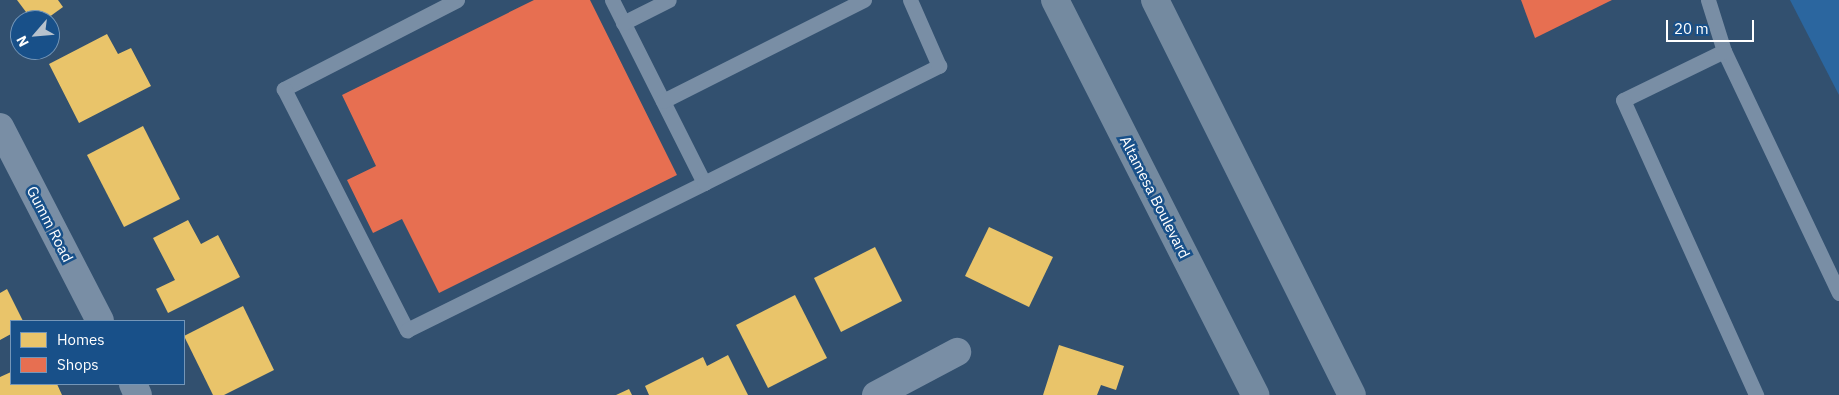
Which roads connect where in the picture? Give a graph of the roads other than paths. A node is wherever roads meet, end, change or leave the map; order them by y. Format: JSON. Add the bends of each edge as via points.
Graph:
{"nodes":[{"id":1,"x":457,"y":0,"type":"edge"},
{"id":2,"x":612,"y":0,"type":"edge"},
{"id":3,"x":668,"y":0,"type":"edge"},
{"id":4,"x":864,"y":0,"type":"edge"},
{"id":5,"x":910,"y":0,"type":"edge"},
{"id":6,"x":1055,"y":0,"type":"edge"},
{"id":7,"x":1155,"y":0,"type":"edge"},
{"id":8,"x":1708,"y":0,"type":"edge"},
{"id":9,"x":623,"y":23,"type":"junction"},
{"id":10,"x":1724,"y":51,"type":"junction"},
{"id":11,"x":663,"y":101,"type":"junction"},
{"id":12,"x":0,"y":128,"type":"edge"},
{"id":13,"x":704,"y":183,"type":"junction"},
{"id":14,"x":1839,"y":293,"type":"edge"},
{"id":15,"x":99,"y":320,"type":"edge"},
{"id":16,"x":957,"y":352,"type":"dead end"},
{"id":17,"x":876,"y":395,"type":"edge"},
{"id":18,"x":1255,"y":395,"type":"edge"},
{"id":19,"x":1352,"y":395,"type":"edge"},
{"id":20,"x":1756,"y":395,"type":"edge"}],
"edges":[{"from":1,"to":13,"type":"lane","via":[[284,89],[407,330]]},
{"from":2,"to":9,"type":"lane"},
{"from":3,"to":9,"type":"lane"},
{"from":4,"to":11,"type":"lane"},
{"from":5,"to":13,"type":"lane","via":[[939,66]]},
{"from":6,"to":18,"type":"main road","name":"Altamesa Boulevard"},
{"from":7,"to":19,"type":"main road"},
{"from":8,"to":10,"type":"lane"},
{"from":9,"to":11,"type":"lane"},
{"from":10,"to":14,"type":"lane"},
{"from":10,"to":20,"type":"lane","via":[[1623,100]]},
{"from":11,"to":13,"type":"lane"},
{"from":12,"to":15,"type":"street","name":"Gumm Road"},
{"from":16,"to":17,"type":"street"}]}
